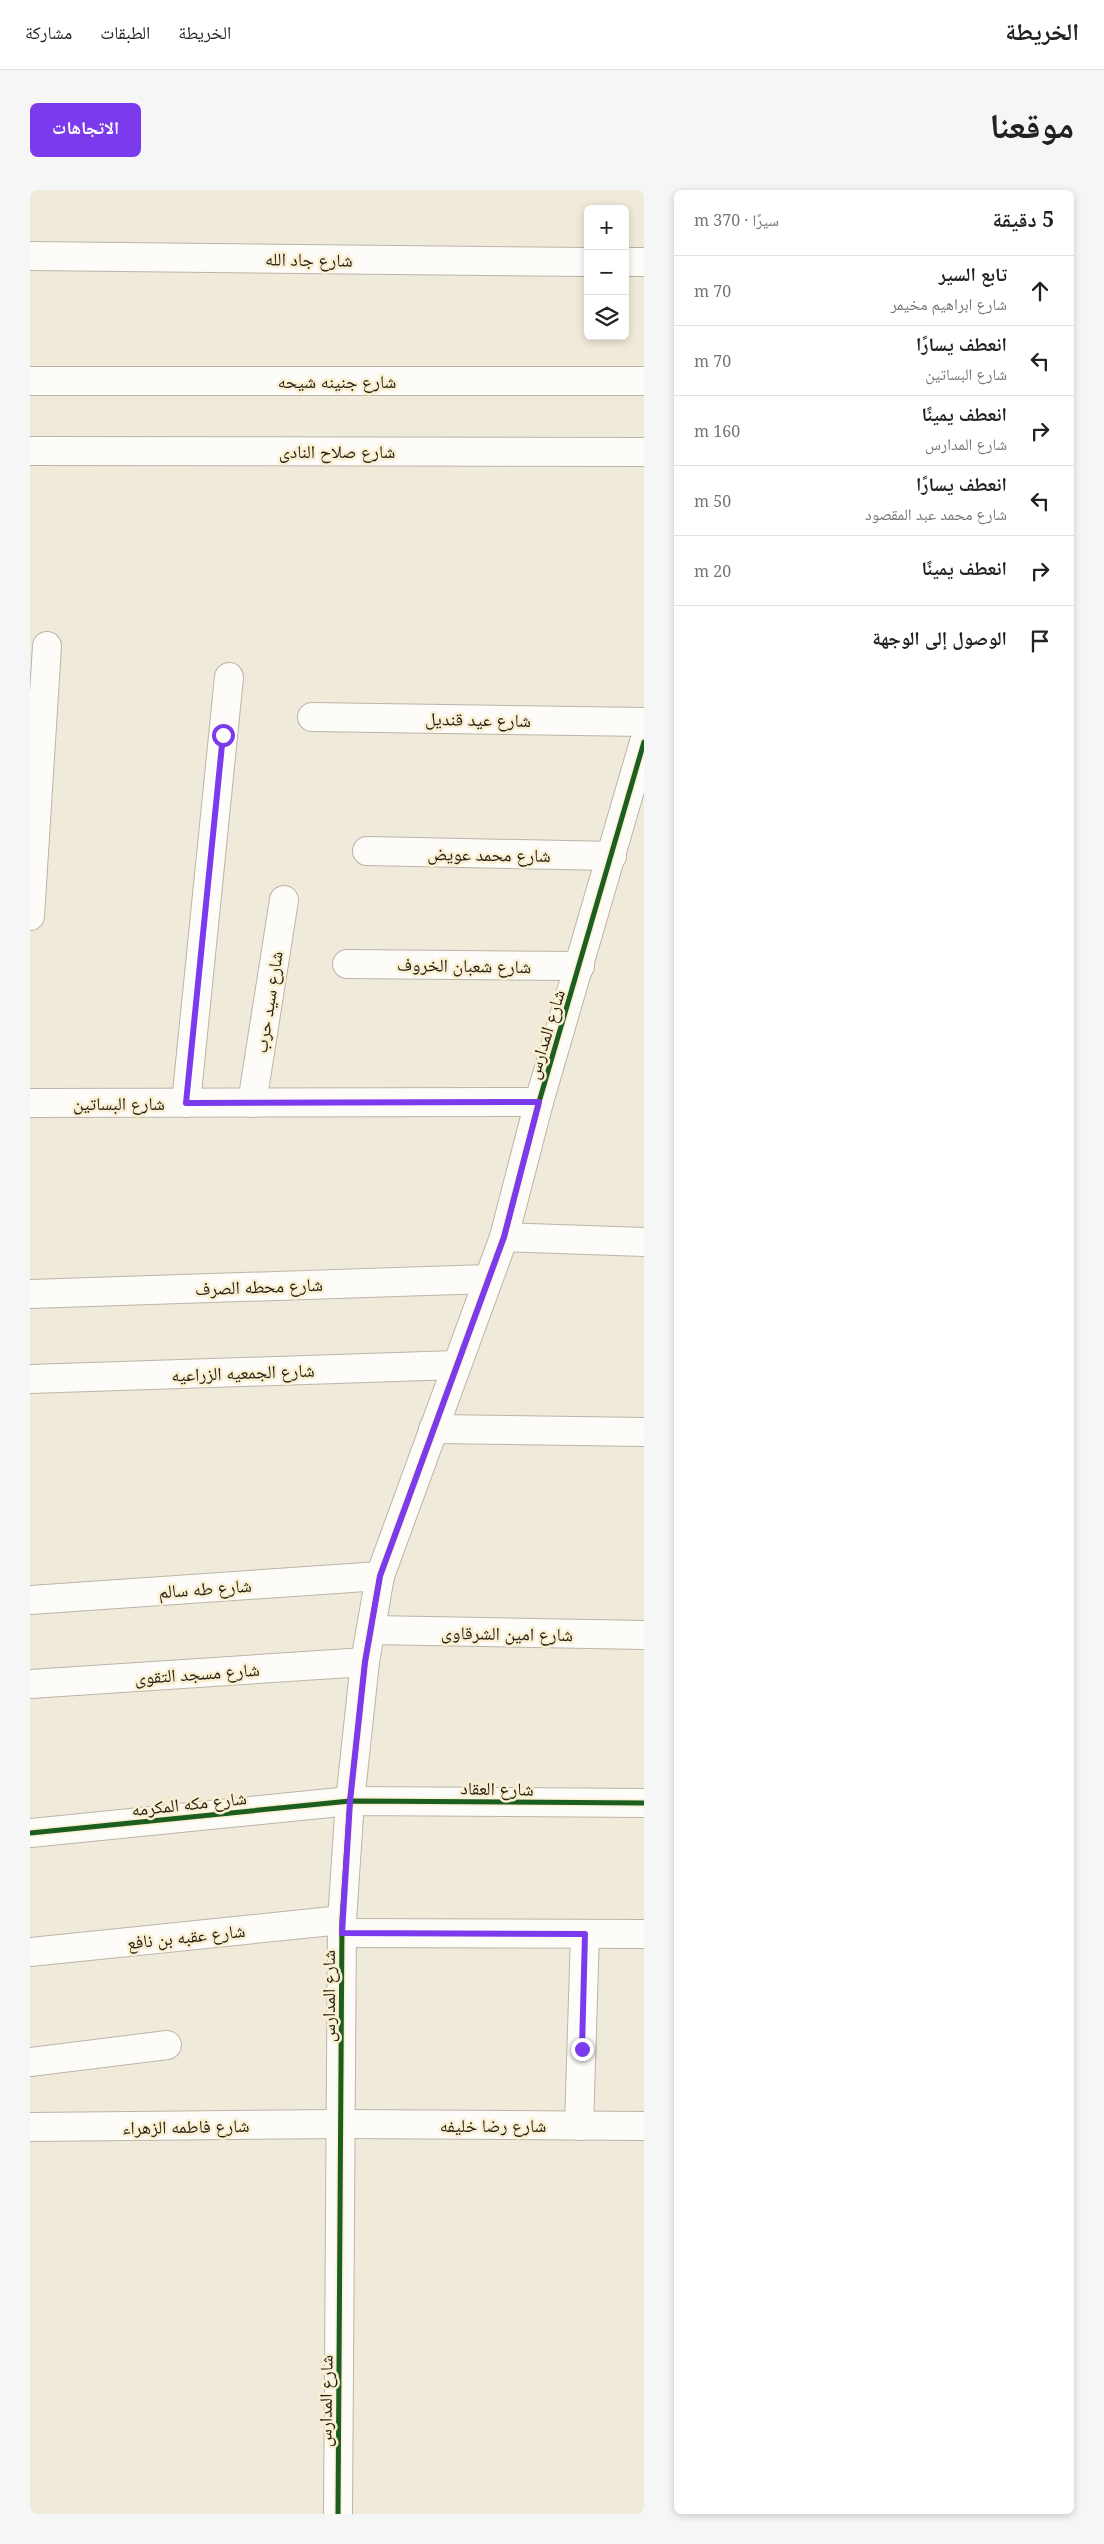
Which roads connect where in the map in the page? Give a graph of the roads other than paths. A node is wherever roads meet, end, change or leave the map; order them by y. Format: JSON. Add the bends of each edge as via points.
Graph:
{"nodes":[{"id":1,"x":30,"y":256,"type":"edge"},
{"id":2,"x":584,"y":262,"type":"edge"},
{"id":3,"x":629,"y":262,"type":"edge"},
{"id":4,"x":644,"y":262,"type":"edge"},
{"id":5,"x":30,"y":381,"type":"edge"},
{"id":6,"x":644,"y":382,"type":"edge"},
{"id":7,"x":30,"y":451,"type":"edge"},
{"id":8,"x":644,"y":452,"type":"edge"},
{"id":9,"x":47,"y":646,"type":"dead end"},
{"id":10,"x":229,"y":677,"type":"dead end"},
{"id":11,"x":312,"y":717,"type":"dead end"},
{"id":12,"x":644,"y":722,"type":"edge"},
{"id":13,"x":644,"y":742,"type":"edge"},
{"id":14,"x":367,"y":851,"type":"dead end"},
{"id":15,"x":612,"y":856,"type":"junction"},
{"id":16,"x":284,"y":900,"type":"dead end"},
{"id":17,"x":30,"y":916,"type":"edge"},
{"id":18,"x":348,"y":964,"type":"dead end"},
{"id":19,"x":580,"y":966,"type":"junction"},
{"id":20,"x":539,"y":1102,"type":"junction"},
{"id":21,"x":30,"y":1103,"type":"edge"},
{"id":22,"x":186,"y":1103,"type":"junction"},
{"id":23,"x":252,"y":1103,"type":"junction"},
{"id":24,"x":504,"y":1237,"type":"junction"},
{"id":25,"x":644,"y":1242,"type":"edge"},
{"id":26,"x":488,"y":1278,"type":"junction"},
{"id":27,"x":30,"y":1294,"type":"edge"},
{"id":28,"x":456,"y":1365,"type":"junction"},
{"id":29,"x":30,"y":1380,"type":"edge"},
{"id":30,"x":433,"y":1429,"type":"junction"},
{"id":31,"x":644,"y":1432,"type":"edge"},
{"id":32,"x":380,"y":1576,"type":"junction"},
{"id":33,"x":30,"y":1600,"type":"edge"},
{"id":34,"x":371,"y":1630,"type":"junction"},
{"id":35,"x":644,"y":1635,"type":"edge"},
{"id":36,"x":365,"y":1662,"type":"junction"},
{"id":37,"x":30,"y":1684,"type":"edge"},
{"id":38,"x":350,"y":1801,"type":"junction"},
{"id":39,"x":644,"y":1804,"type":"edge"},
{"id":40,"x":30,"y":1833,"type":"edge"},
{"id":41,"x":342,"y":1926,"type":"junction"},
{"id":42,"x":585,"y":1934,"type":"junction"},
{"id":43,"x":644,"y":1934,"type":"edge"},
{"id":44,"x":30,"y":1952,"type":"edge"},
{"id":45,"x":167,"y":2045,"type":"dead end"},
{"id":46,"x":30,"y":2062,"type":"edge"},
{"id":47,"x":342,"y":2124,"type":"junction"},
{"id":48,"x":580,"y":2126,"type":"junction"},
{"id":49,"x":644,"y":2126,"type":"edge"},
{"id":50,"x":30,"y":2127,"type":"edge"},
{"id":51,"x":338,"y":2514,"type":"edge"}],
"edges":[{"from":1,"to":2,"type":"street","name":"شارع جاد الله"},
{"from":3,"to":4,"type":"street"},
{"from":5,"to":6,"type":"street","name":"شارع جنينه شيحه"},
{"from":7,"to":8,"type":"street","name":"شارع صلاح النادى"},
{"from":9,"to":17,"type":"street"},
{"from":10,"to":22,"type":"street"},
{"from":11,"to":12,"type":"street","name":"شارع عيد قنديل"},
{"from":13,"to":15,"type":"street","name":"شارع المدارس"},
{"from":14,"to":15,"type":"street","name":"شارع محمد عويض"},
{"from":15,"to":19,"type":"street","name":"شارع المدارس"},
{"from":16,"to":23,"type":"street","name":"شارع سيد حرب"},
{"from":18,"to":19,"type":"street","name":"شارع شعبان الخروف"},
{"from":19,"to":20,"type":"street","name":"شارع المدارس"},
{"from":20,"to":23,"type":"street","name":"شارع البساتين"},
{"from":20,"to":24,"type":"street","name":"شارع المدارس"},
{"from":21,"to":22,"type":"street","name":"شارع البساتين"},
{"from":22,"to":23,"type":"street","name":"شارع البساتين"},
{"from":24,"to":25,"type":"street"},
{"from":24,"to":26,"type":"street","name":"شارع المدارس"},
{"from":26,"to":27,"type":"street","name":"شارع محطه الصرف"},
{"from":26,"to":28,"type":"street","name":"شارع المدارس"},
{"from":28,"to":29,"type":"street","name":"شارع الجمعيه الزراعيه"},
{"from":28,"to":30,"type":"street","name":"شارع المدارس"},
{"from":30,"to":31,"type":"street"},
{"from":30,"to":32,"type":"street","name":"شارع المدارس"},
{"from":32,"to":33,"type":"street","name":"شارع طه سالم"},
{"from":32,"to":34,"type":"street","name":"شارع المدارس"},
{"from":34,"to":35,"type":"street","name":"شارع امين الشرقاوى"},
{"from":34,"to":36,"type":"street","name":"شارع المدارس"},
{"from":36,"to":37,"type":"street","name":"شارع مسجد التقوى"},
{"from":36,"to":38,"type":"street","name":"شارع المدارس"},
{"from":38,"to":39,"type":"street","name":"شارع العقاد"},
{"from":38,"to":40,"type":"street","name":"شارع مكه المكرمه"},
{"from":38,"to":41,"type":"street","name":"شارع المدارس"},
{"from":41,"to":42,"type":"street","name":"شارع عقبه بن نافع"},
{"from":41,"to":44,"type":"street","name":"شارع عقبه بن نافع"},
{"from":41,"to":47,"type":"street","name":"شارع المدارس"},
{"from":42,"to":43,"type":"street","name":"شارع عقبه بن نافع"},
{"from":42,"to":48,"type":"street"},
{"from":45,"to":46,"type":"street"},
{"from":47,"to":48,"type":"street","name":"شارع رضا خليفه"},
{"from":47,"to":50,"type":"street","name":"شارع فاطمه الزهراء"},
{"from":47,"to":51,"type":"street","name":"شارع المدارس"},
{"from":48,"to":49,"type":"street","name":"شارع رضا خليفه"}]}
